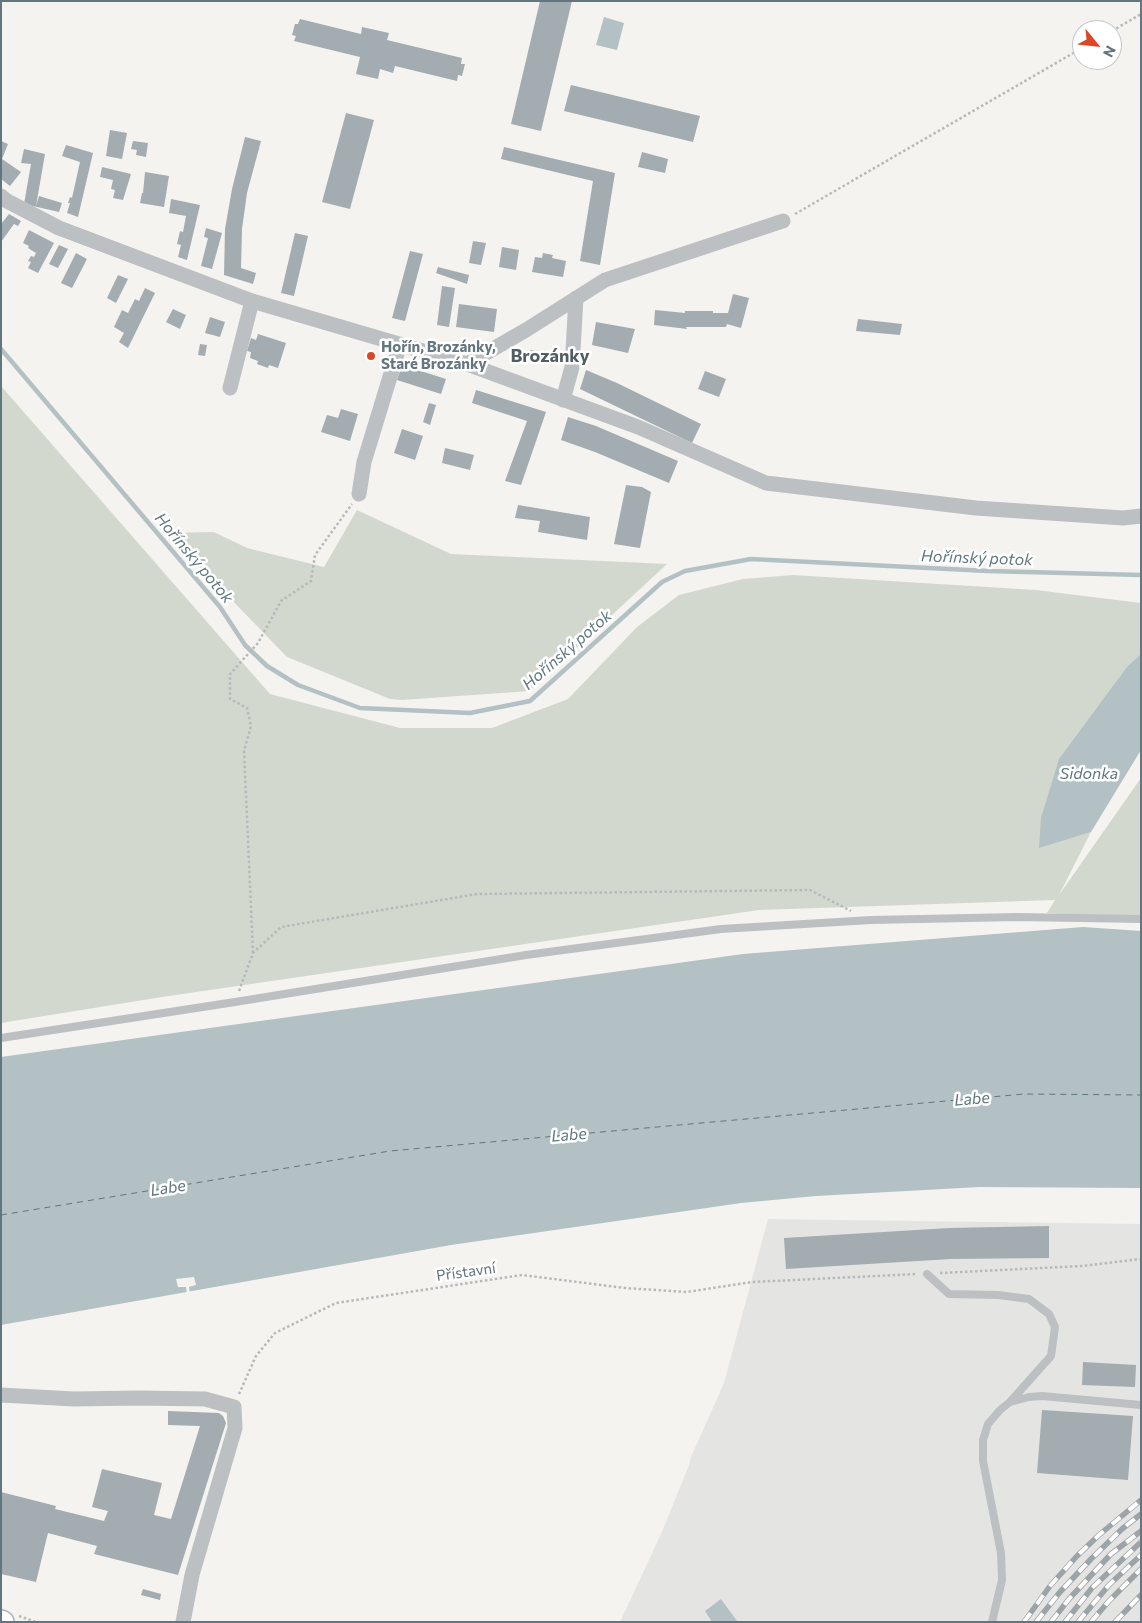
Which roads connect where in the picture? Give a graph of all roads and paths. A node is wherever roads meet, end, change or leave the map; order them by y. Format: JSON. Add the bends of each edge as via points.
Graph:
{"nodes":[{"id":1,"x":1141,"y":14,"type":"edge"},
{"id":2,"x":1122,"y":25,"type":"edge"},
{"id":3,"x":1072,"y":54,"type":"edge"},
{"id":4,"x":1,"y":196,"type":"edge"},
{"id":5,"x":783,"y":221,"type":"joint"},
{"id":6,"x":576,"y":298,"type":"junction"},
{"id":7,"x":252,"y":301,"type":"junction"},
{"id":8,"x":400,"y":344,"type":"junction"},
{"id":9,"x":467,"y":364,"type":"junction"},
{"id":10,"x":230,"y":388,"type":"dead end"},
{"id":11,"x":563,"y":400,"type":"junction"},
{"id":12,"x":359,"y":494,"type":"joint"},
{"id":13,"x":1141,"y":516,"type":"edge"},
{"id":14,"x":1141,"y":918,"type":"edge"},
{"id":15,"x":871,"y":920,"type":"junction"},
{"id":16,"x":253,"y":953,"type":"junction"},
{"id":17,"x":235,"y":1002,"type":"junction"},
{"id":18,"x":1,"y":1038,"type":"edge"},
{"id":19,"x":1141,"y":1259,"type":"edge"},
{"id":20,"x":927,"y":1274,"type":"junction"},
{"id":21,"x":1,"y":1395,"type":"edge"},
{"id":22,"x":1010,"y":1402,"type":"junction"},
{"id":23,"x":1141,"y":1404,"type":"edge"},
{"id":24,"x":234,"y":1407,"type":"junction"},
{"id":25,"x":183,"y":1622,"type":"edge"},
{"id":26,"x":992,"y":1622,"type":"edge"}],
"edges":[{"from":1,"to":2,"type":"path"},
{"from":3,"to":5,"type":"path"},
{"from":4,"to":7,"type":"street","via":[[59,228]]},
{"from":5,"to":6,"type":"street","via":[[605,280]]},
{"from":6,"to":9,"type":"street"},
{"from":6,"to":11,"type":"street","via":[[572,367]]},
{"from":7,"to":8,"type":"street"},
{"from":7,"to":10,"type":"street"},
{"from":8,"to":9,"type":"street"},
{"from":8,"to":12,"type":"street","via":[[364,462]]},
{"from":9,"to":11,"type":"street"},
{"from":11,"to":13,"type":"street","via":[[638,427],[766,483],[976,508],[1123,518]]},
{"from":12,"to":16,"type":"path","via":[[315,555],[311,582],[281,601],[257,644],[230,674],[230,699],[247,708],[251,726],[244,751]]},
{"from":14,"to":15,"type":"lane"},
{"from":15,"to":16,"type":"path","via":[[810,890],[477,894],[280,927]]},
{"from":15,"to":17,"type":"lane","via":[[711,930],[526,955]]},
{"from":16,"to":17,"type":"path"},
{"from":17,"to":18,"type":"lane"},
{"from":19,"to":20,"type":"path","name":"Přístavní","via":[[1082,1266]]},
{"from":20,"to":22,"type":"lane","via":[[950,1294],[1029,1299],[1049,1314],[1055,1327],[1051,1356]]},
{"from":20,"to":24,"type":"path","name":"Přístavní","via":[[752,1282],[687,1292],[522,1275],[336,1303],[275,1333],[256,1356]]},
{"from":21,"to":24,"type":"street","via":[[74,1399],[205,1399]]},
{"from":22,"to":23,"type":"lane","via":[[1042,1396]]},
{"from":22,"to":26,"type":"lane","via":[[988,1424],[983,1440],[983,1461],[1001,1553],[1002,1580]]},
{"from":24,"to":25,"type":"street","via":[[235,1428],[192,1575]]}]}
